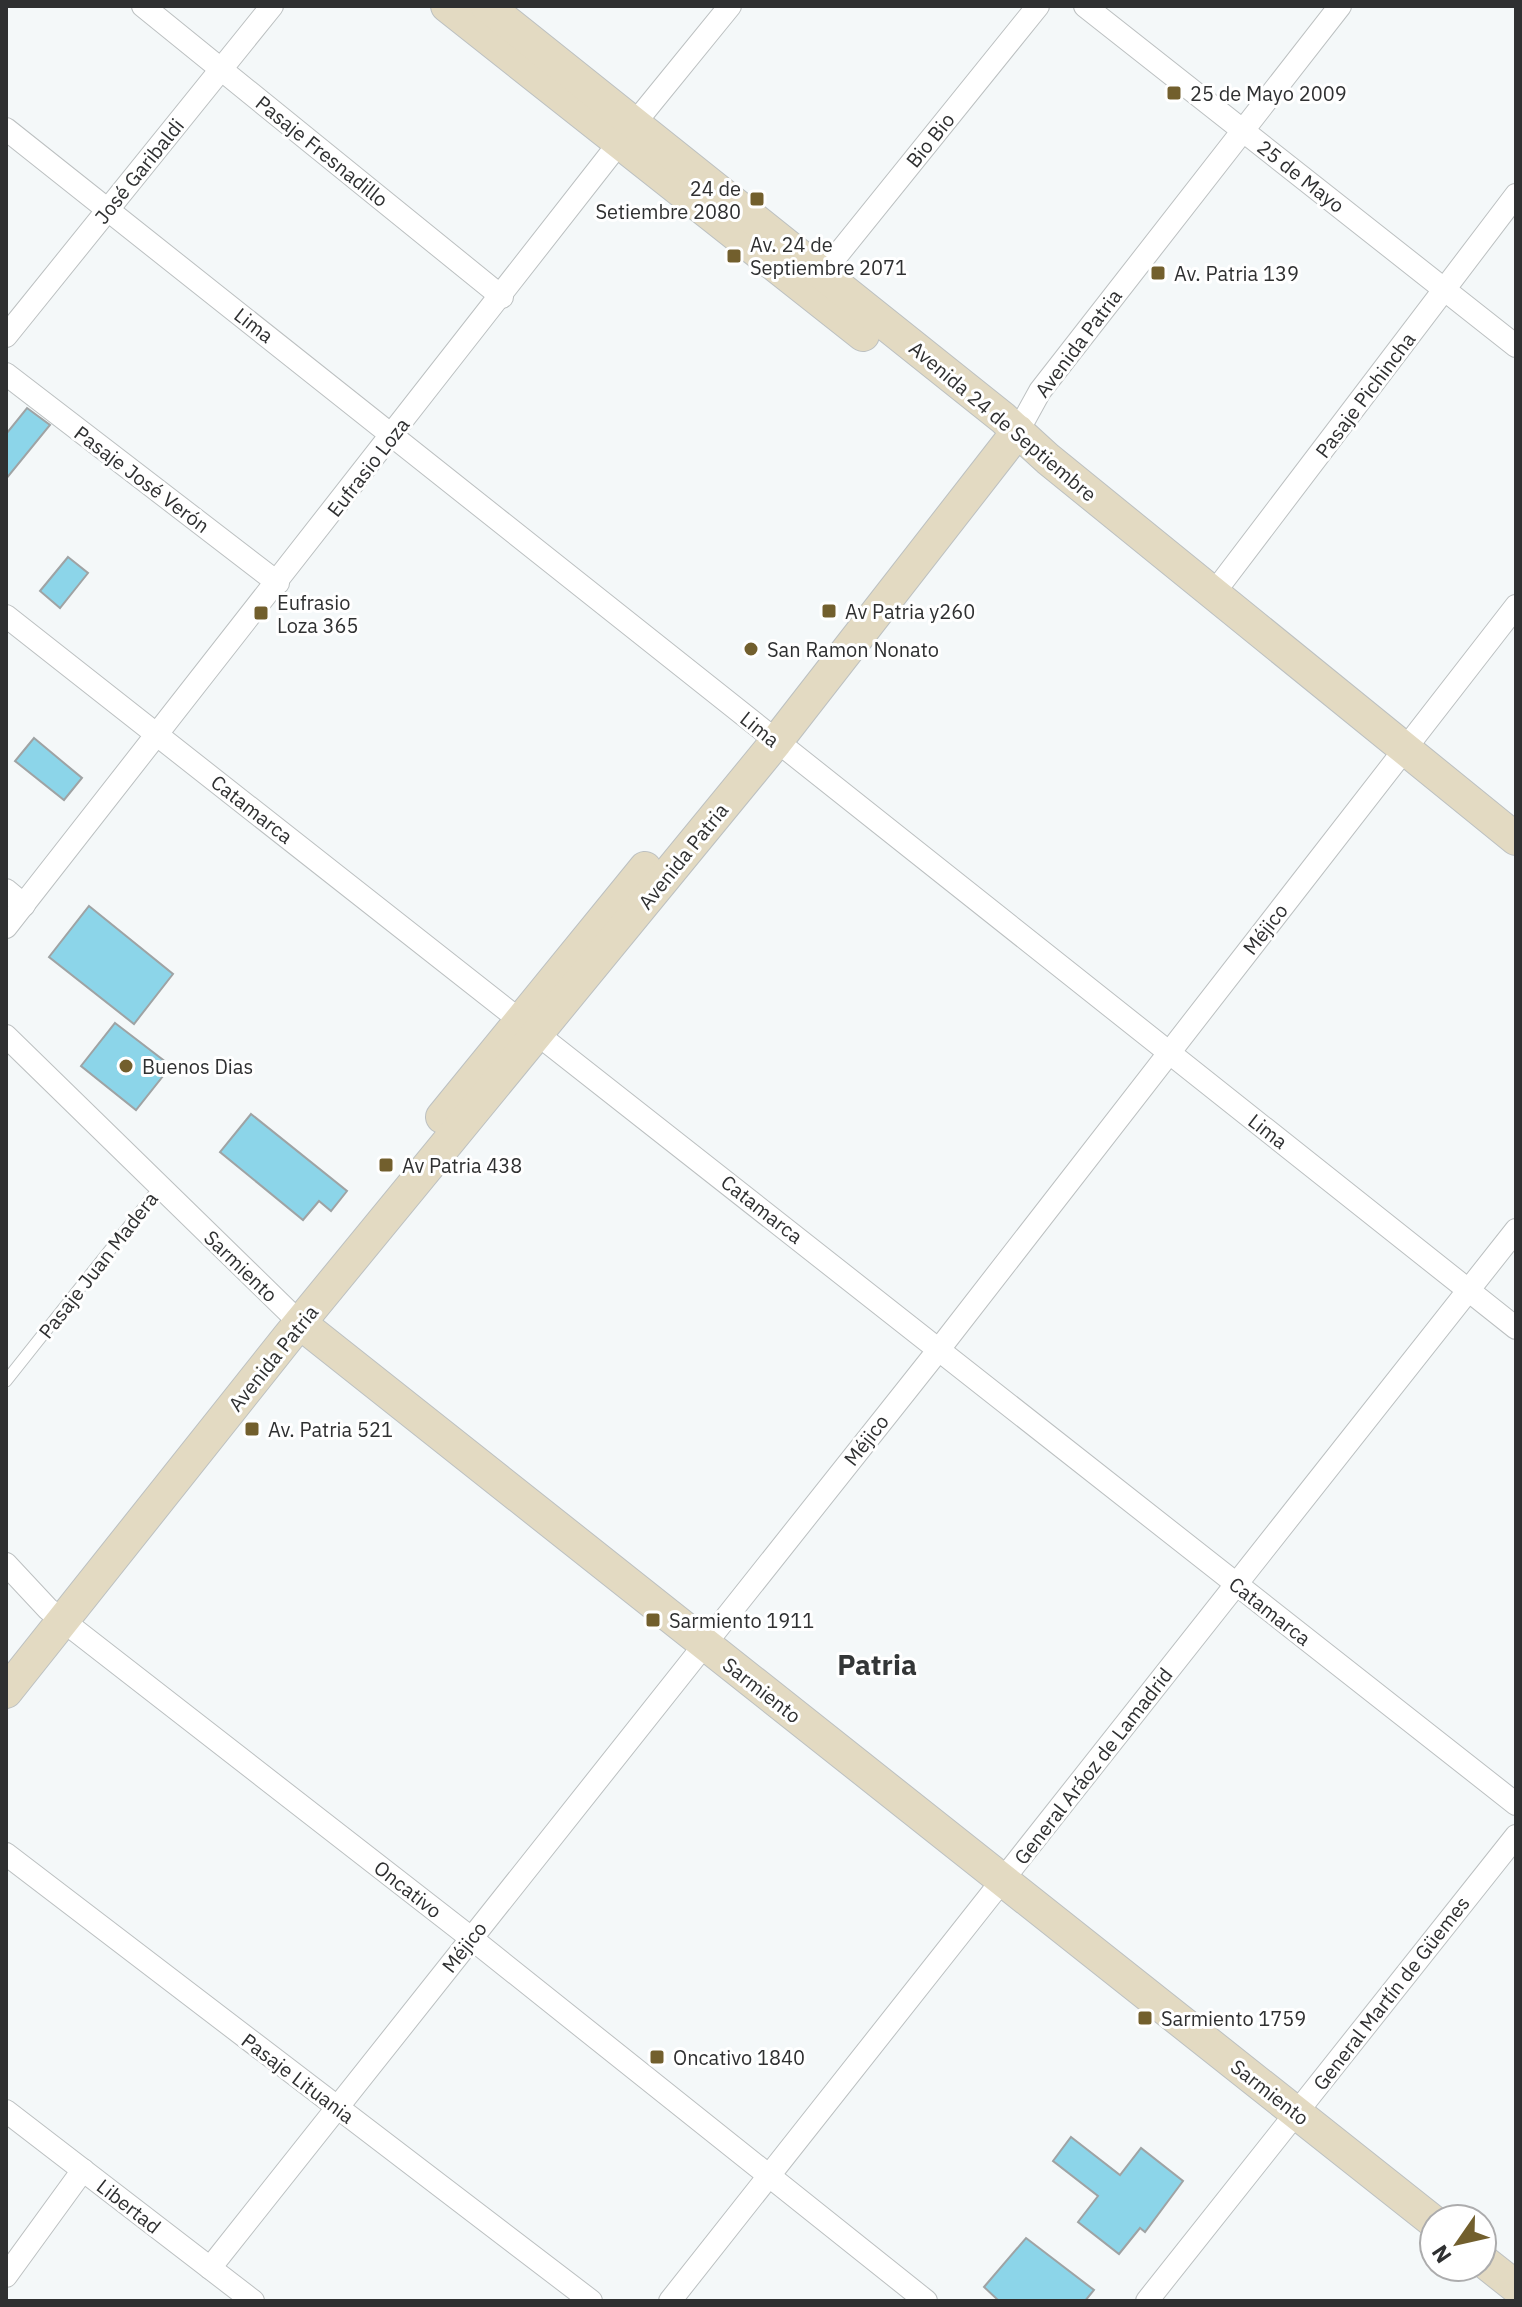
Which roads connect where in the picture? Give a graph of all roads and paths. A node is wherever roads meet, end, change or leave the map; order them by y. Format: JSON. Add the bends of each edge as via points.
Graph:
{"nodes":[{"id":1,"x":143,"y":6,"type":"edge"},
{"id":2,"x":272,"y":6,"type":"edge"},
{"id":3,"x":447,"y":6,"type":"edge"},
{"id":4,"x":487,"y":6,"type":"edge"},
{"id":5,"x":730,"y":6,"type":"edge"},
{"id":6,"x":1038,"y":6,"type":"edge"},
{"id":7,"x":1085,"y":6,"type":"edge"},
{"id":8,"x":1340,"y":6,"type":"edge"},
{"id":9,"x":221,"y":69,"type":"junction"},
{"id":10,"x":6,"y":129,"type":"edge"},
{"id":11,"x":1241,"y":129,"type":"junction"},
{"id":12,"x":626,"y":134,"type":"junction"},
{"id":13,"x":1516,"y":195,"type":"edge"},
{"id":14,"x":107,"y":209,"type":"junction"},
{"id":15,"x":822,"y":274,"type":"junction"},
{"id":16,"x":1445,"y":290,"type":"junction"},
{"id":17,"x":502,"y":297,"type":"junction"},
{"id":18,"x":6,"y":336,"type":"edge"},
{"id":19,"x":1516,"y":346,"type":"edge"},
{"id":20,"x":6,"y":374,"type":"edge"},
{"id":21,"x":1004,"y":433,"type":"junction"},
{"id":22,"x":393,"y":434,"type":"junction"},
{"id":23,"x":278,"y":583,"type":"junction"},
{"id":24,"x":1213,"y":594,"type":"junction"},
{"id":25,"x":1516,"y":606,"type":"edge"},
{"id":26,"x":6,"y":616,"type":"edge"},
{"id":27,"x":158,"y":734,"type":"junction"},
{"id":28,"x":768,"y":735,"type":"junction"},
{"id":29,"x":1404,"y":751,"type":"junction"},
{"id":30,"x":1516,"y":839,"type":"edge"},
{"id":31,"x":6,"y":890,"type":"edge"},
{"id":32,"x":24,"y":905,"type":"junction"},
{"id":33,"x":6,"y":927,"type":"edge"},
{"id":34,"x":529,"y":1028,"type":"junction"},
{"id":35,"x":6,"y":1036,"type":"edge"},
{"id":36,"x":1169,"y":1053,"type":"junction"},
{"id":37,"x":160,"y":1187,"type":"junction"},
{"id":38,"x":1516,"y":1230,"type":"edge"},
{"id":39,"x":1469,"y":1290,"type":"junction"},
{"id":40,"x":294,"y":1317,"type":"junction"},
{"id":41,"x":1516,"y":1328,"type":"edge"},
{"id":42,"x":940,"y":1348,"type":"junction"},
{"id":43,"x":6,"y":1381,"type":"edge"},
{"id":44,"x":6,"y":1564,"type":"edge"},
{"id":45,"x":1236,"y":1585,"type":"junction"},
{"id":46,"x":56,"y":1615,"type":"junction"},
{"id":47,"x":704,"y":1644,"type":"junction"},
{"id":48,"x":6,"y":1662,"type":"edge"},
{"id":49,"x":6,"y":1692,"type":"edge"},
{"id":50,"x":1516,"y":1804,"type":"edge"},
{"id":51,"x":1516,"y":1836,"type":"edge"},
{"id":52,"x":6,"y":1854,"type":"edge"},
{"id":53,"x":1003,"y":1880,"type":"junction"},
{"id":54,"x":471,"y":1938,"type":"junction"},
{"id":55,"x":337,"y":2107,"type":"junction"},
{"id":56,"x":6,"y":2111,"type":"edge"},
{"id":57,"x":1296,"y":2113,"type":"junction"},
{"id":58,"x":83,"y":2170,"type":"junction"},
{"id":59,"x":768,"y":2177,"type":"junction"},
{"id":60,"x":1418,"y":2209,"type":"edge"},
{"id":61,"x":210,"y":2268,"type":"junction"},
{"id":62,"x":1498,"y":2273,"type":"edge"},
{"id":63,"x":6,"y":2276,"type":"edge"},
{"id":64,"x":1516,"y":2287,"type":"edge"},
{"id":65,"x":253,"y":2301,"type":"edge"},
{"id":66,"x":591,"y":2301,"type":"edge"},
{"id":67,"x":670,"y":2301,"type":"edge"},
{"id":68,"x":926,"y":2301,"type":"edge"},
{"id":69,"x":1147,"y":2301,"type":"edge"}],
"edges":[{"from":1,"to":9,"type":"street","name":"Pasaje Fresnadillo"},
{"from":2,"to":9,"type":"street","name":"José Garibaldi"},
{"from":3,"to":12,"type":"main road","name":"Avenida 24 de Septiembre"},
{"from":4,"to":12,"type":"main road","name":"Avenida 24 de Septiembre"},
{"from":5,"to":12,"type":"street","name":"Eufrasio Loza"},
{"from":6,"to":15,"type":"street","name":"Bio Bio"},
{"from":7,"to":11,"type":"street","name":"25 de Mayo"},
{"from":8,"to":11,"type":"street","name":"Avenida Patria"},
{"from":9,"to":14,"type":"street","name":"José Garibaldi"},
{"from":9,"to":17,"type":"street","name":"Pasaje Fresnadillo"},
{"from":10,"to":14,"type":"street","name":"Lima"},
{"from":11,"to":16,"type":"street","name":"25 de Mayo"},
{"from":11,"to":21,"type":"street","name":"Avenida Patria"},
{"from":12,"to":15,"type":"main road","name":"Avenida 24 de Septiembre"},
{"from":12,"to":17,"type":"street","name":"Eufrasio Loza"},
{"from":12,"to":21,"type":"main road","name":"Avenida 24 de Septiembre","via":[[965,414]]},
{"from":13,"to":16,"type":"street","name":"Pasaje Pichincha"},
{"from":14,"to":18,"type":"street","name":"José Garibaldi"},
{"from":14,"to":22,"type":"street","name":"Lima"},
{"from":15,"to":21,"type":"main road","name":"Avenida 24 de Septiembre"},
{"from":16,"to":19,"type":"street","name":"25 de Mayo"},
{"from":16,"to":24,"type":"street","name":"Pasaje Pichincha"},
{"from":17,"to":22,"type":"street","name":"Eufrasio Loza"},
{"from":20,"to":23,"type":"street","name":"Pasaje José Verón"},
{"from":21,"to":24,"type":"main road","name":"Avenida 24 de Septiembre"},
{"from":21,"to":28,"type":"main road","name":"Avenida Patria"},
{"from":22,"to":23,"type":"street","name":"Eufrasio Loza"},
{"from":22,"to":28,"type":"street","name":"Lima"},
{"from":23,"to":27,"type":"street","name":"Eufrasio Loza"},
{"from":24,"to":29,"type":"main road","name":"Avenida 24 de Septiembre"},
{"from":25,"to":29,"type":"street","name":"Méjico"},
{"from":26,"to":27,"type":"street","name":"Catamarca"},
{"from":27,"to":32,"type":"street","name":"Eufrasio Loza"},
{"from":27,"to":34,"type":"street","name":"Catamarca"},
{"from":28,"to":34,"type":"main road","name":"Avenida Patria"},
{"from":28,"to":36,"type":"street","name":"Lima"},
{"from":29,"to":30,"type":"main road","name":"Avenida 24 de Septiembre"},
{"from":29,"to":36,"type":"street","name":"Méjico"},
{"from":31,"to":32,"type":"street"},
{"from":32,"to":33,"type":"street","name":"Eufrasio Loza"},
{"from":34,"to":40,"type":"main road","name":"Avenida Patria"},
{"from":34,"to":42,"type":"street","name":"Catamarca"},
{"from":35,"to":37,"type":"street","name":"Sarmiento"},
{"from":36,"to":39,"type":"street","name":"Lima"},
{"from":36,"to":42,"type":"street","name":"Méjico"},
{"from":37,"to":40,"type":"street","name":"Sarmiento"},
{"from":37,"to":43,"type":"lane","name":"Pasaje Juan Madera"},
{"from":38,"to":39,"type":"street","name":"General Aráoz de Lamadrid"},
{"from":39,"to":41,"type":"street","name":"Lima"},
{"from":39,"to":45,"type":"street","name":"General Aráoz de Lamadrid"},
{"from":40,"to":46,"type":"main road","name":"Avenida Patria"},
{"from":40,"to":47,"type":"main road","name":"Sarmiento"},
{"from":42,"to":45,"type":"street","name":"Catamarca"},
{"from":42,"to":47,"type":"street","name":"Méjico"},
{"from":44,"to":46,"type":"street","name":"Oncativo"},
{"from":45,"to":50,"type":"street","name":"Catamarca"},
{"from":45,"to":53,"type":"street","name":"General Aráoz de Lamadrid"},
{"from":46,"to":48,"type":"main road","name":"Avenida Patria"},
{"from":46,"to":49,"type":"main road","name":"Avenida Patria"},
{"from":46,"to":54,"type":"street","name":"Oncativo"},
{"from":47,"to":53,"type":"main road","name":"Sarmiento"},
{"from":47,"to":54,"type":"street","name":"Méjico"},
{"from":51,"to":57,"type":"street","name":"General Martín de Güemes"},
{"from":52,"to":55,"type":"street","name":"Pasaje Lituania"},
{"from":53,"to":57,"type":"main road","name":"Sarmiento"},
{"from":53,"to":59,"type":"street","name":"General Aráoz de Lamadrid"},
{"from":54,"to":55,"type":"street","name":"Méjico"},
{"from":54,"to":59,"type":"street","name":"Oncativo"},
{"from":55,"to":61,"type":"street","name":"Méjico"},
{"from":55,"to":66,"type":"street","name":"Pasaje Lituania"},
{"from":56,"to":58,"type":"street","name":"Libertad"},
{"from":57,"to":60,"type":"main road","name":"Sarmiento"},
{"from":57,"to":69,"type":"street","name":"General Martín de Güemes"},
{"from":58,"to":61,"type":"street","name":"Libertad"},
{"from":58,"to":63,"type":"street"},
{"from":59,"to":67,"type":"street","name":"General Aráoz de Lamadrid"},
{"from":59,"to":68,"type":"street","name":"Oncativo"},
{"from":61,"to":65,"type":"street","name":"Libertad"},
{"from":62,"to":64,"type":"main road"}]}
